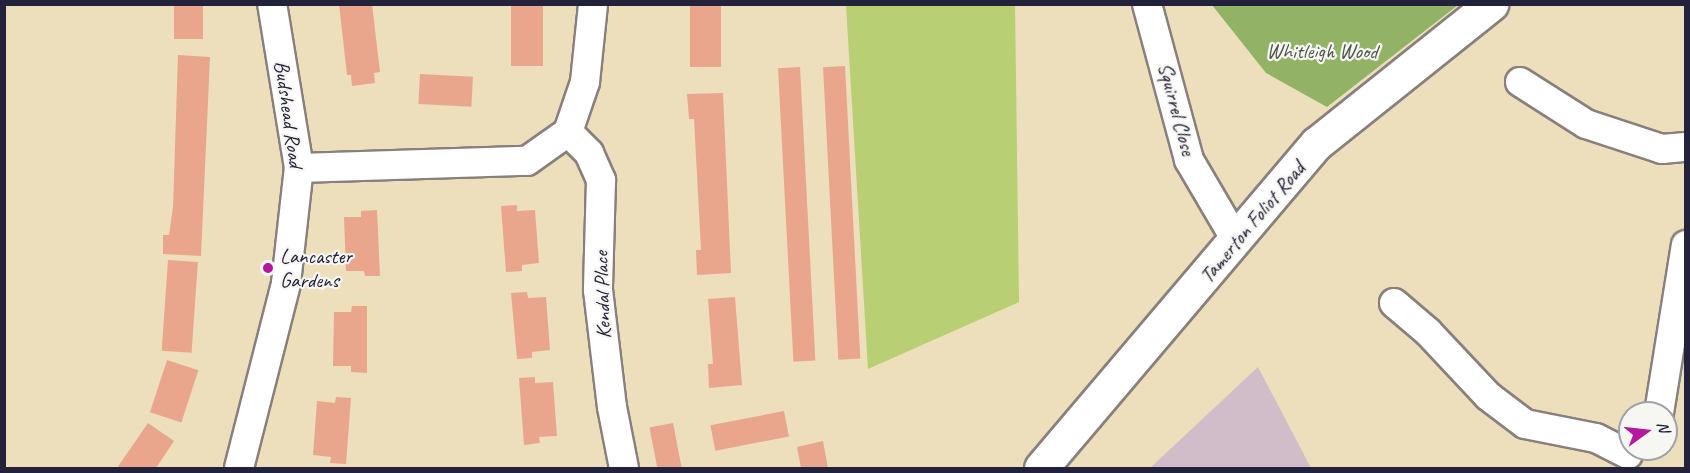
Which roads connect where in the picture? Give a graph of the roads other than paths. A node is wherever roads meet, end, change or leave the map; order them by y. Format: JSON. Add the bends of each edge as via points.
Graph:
{"nodes":[{"id":1,"x":272,"y":4,"type":"edge"},
{"id":2,"x":593,"y":4,"type":"edge"},
{"id":3,"x":1147,"y":4,"type":"edge"},
{"id":4,"x":1491,"y":4,"type":"edge"},
{"id":5,"x":1520,"y":82,"type":"dead end"},
{"id":6,"x":568,"y":132,"type":"junction"},
{"id":7,"x":1686,"y":147,"type":"edge"},
{"id":8,"x":299,"y":168,"type":"junction"},
{"id":9,"x":1236,"y":240,"type":"junction"},
{"id":10,"x":1686,"y":245,"type":"edge"},
{"id":11,"x":1394,"y":303,"type":"dead end"},
{"id":12,"x":1661,"y":401,"type":"edge"},
{"id":13,"x":1618,"y":451,"type":"edge"},
{"id":14,"x":239,"y":468,"type":"edge"},
{"id":15,"x":624,"y":468,"type":"edge"},
{"id":16,"x":1041,"y":468,"type":"edge"}],
"edges":[{"from":1,"to":8,"type":"street","name":"Budshead Road"},
{"from":2,"to":6,"type":"street","via":[[585,82]]},
{"from":3,"to":9,"type":"street","name":"Squirrel Close","via":[[1189,160]]},
{"from":4,"to":9,"type":"main road","name":"Tamerton Foliot Road","via":[[1317,143]]},
{"from":5,"to":7,"type":"street","via":[[1586,124],[1662,148]]},
{"from":6,"to":8,"type":"street","via":[[527,161]]},
{"from":6,"to":15,"type":"street","name":"Kendal Place","via":[[589,153],[601,180],[598,290]]},
{"from":8,"to":14,"type":"street","name":"Budshead Road","via":[[286,283]]},
{"from":9,"to":16,"type":"main road","name":"Tamerton Foliot Road"},
{"from":10,"to":12,"type":"street"},
{"from":11,"to":13,"type":"street","via":[[1428,332],[1488,396],[1525,424],[1596,438]]}]}
